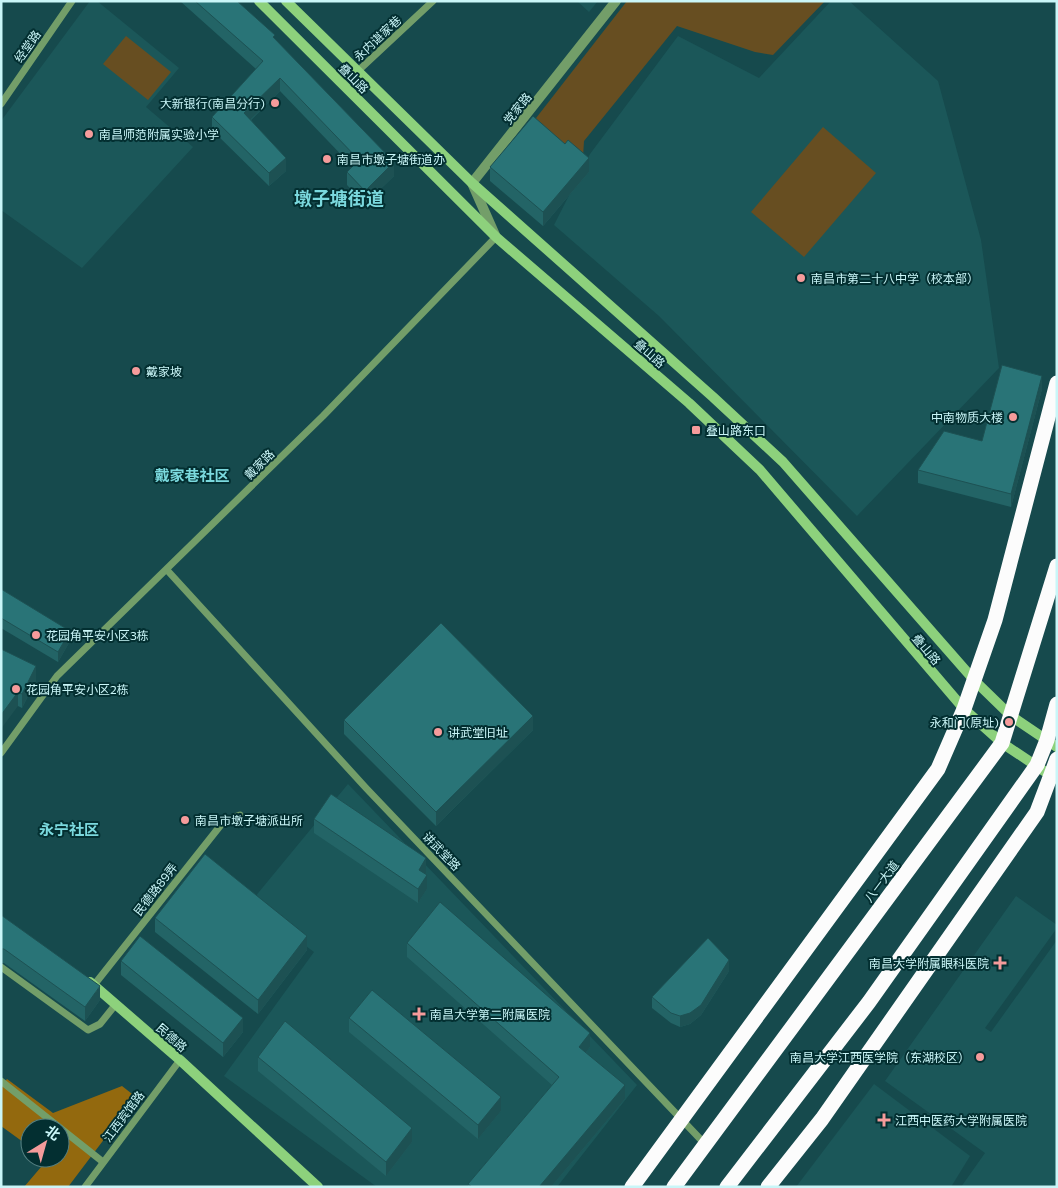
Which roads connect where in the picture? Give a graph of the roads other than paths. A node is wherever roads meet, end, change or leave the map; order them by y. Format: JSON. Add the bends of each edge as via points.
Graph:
{"nodes":[{"id":1,"x":72,"y":1,"type":"edge"},
{"id":2,"x":259,"y":1,"type":"edge"},
{"id":3,"x":286,"y":1,"type":"edge"},
{"id":4,"x":433,"y":1,"type":"edge"},
{"id":5,"x":616,"y":1,"type":"edge"},
{"id":6,"x":358,"y":71,"type":"junction"},
{"id":7,"x":1,"y":104,"type":"edge"},
{"id":8,"x":472,"y":183,"type":"junction"},
{"id":9,"x":496,"y":237,"type":"junction"},
{"id":10,"x":1057,"y":384,"type":"edge"},
{"id":11,"x":1057,"y":566,"type":"edge"},
{"id":12,"x":167,"y":570,"type":"junction"},
{"id":13,"x":974,"y":680,"type":"junction"},
{"id":14,"x":1057,"y":704,"type":"edge"},
{"id":15,"x":964,"y":709,"type":"junction"},
{"id":16,"x":1011,"y":716,"type":"junction"},
{"id":17,"x":1002,"y":743,"type":"junction"},
{"id":18,"x":1052,"y":744,"type":"edge"},
{"id":19,"x":1,"y":753,"type":"edge"},
{"id":20,"x":1057,"y":758,"type":"edge"},
{"id":21,"x":1037,"y":765,"type":"junction"},
{"id":22,"x":1054,"y":777,"type":"edge"},
{"id":23,"x":240,"y":815,"type":"dead end"},
{"id":24,"x":1,"y":967,"type":"edge"},
{"id":25,"x":78,"y":973,"type":"edge"},
{"id":26,"x":94,"y":985,"type":"junction"},
{"id":27,"x":116,"y":1004,"type":"junction"},
{"id":28,"x":180,"y":1060,"type":"junction"},
{"id":29,"x":1,"y":1081,"type":"edge"},
{"id":30,"x":682,"y":1119,"type":"junction"},
{"id":31,"x":705,"y":1144,"type":"junction"},
{"id":32,"x":103,"y":1162,"type":"junction"},
{"id":33,"x":85,"y":1187,"type":"edge"},
{"id":34,"x":318,"y":1187,"type":"edge"},
{"id":35,"x":632,"y":1187,"type":"edge"},
{"id":36,"x":674,"y":1187,"type":"edge"},
{"id":37,"x":727,"y":1187,"type":"edge"},
{"id":38,"x":768,"y":1187,"type":"edge"}],
"edges":[{"from":1,"to":7,"type":"lane","name":"经堂路"},
{"from":2,"to":9,"type":"main road","name":"叠山路"},
{"from":3,"to":6,"type":"main road","name":"叠山路"},
{"from":4,"to":6,"type":"lane","name":"永内谌家巷"},
{"from":5,"to":8,"type":"street","name":"党家路"},
{"from":6,"to":8,"type":"main road","name":"叠山路"},
{"from":8,"to":9,"type":"street"},
{"from":8,"to":13,"type":"main road","name":"叠山路","via":[[783,462]]},
{"from":9,"to":12,"type":"lane","name":"戴家路","via":[[323,416]]},
{"from":9,"to":15,"type":"main road","name":"叠山路","via":[[689,403],[760,470]]},
{"from":10,"to":13,"type":"highway","via":[[995,620]]},
{"from":11,"to":16,"type":"highway","name":"八一大道"},
{"from":12,"to":19,"type":"lane","name":"戴家路","via":[[57,676]]},
{"from":12,"to":30,"type":"lane","name":"讲武堂路","via":[[366,788]]},
{"from":13,"to":15,"type":"highway"},
{"from":13,"to":16,"type":"main road","name":"叠山路"},
{"from":14,"to":18,"type":"highway"},
{"from":15,"to":17,"type":"main road","name":"叠山路"},
{"from":15,"to":30,"type":"highway","via":[[938,769]]},
{"from":16,"to":17,"type":"highway","name":"八一大道"},
{"from":16,"to":18,"type":"main road","name":"叠山路"},
{"from":17,"to":21,"type":"main road","name":"叠山路"},
{"from":17,"to":31,"type":"highway","name":"八一大道"},
{"from":18,"to":21,"type":"highway"},
{"from":20,"to":22,"type":"highway"},
{"from":21,"to":22,"type":"main road","name":"叠山路"},
{"from":21,"to":37,"type":"highway","via":[[869,1002]]},
{"from":22,"to":38,"type":"highway","via":[[1037,812],[828,1111]]},
{"from":23,"to":26,"type":"lane","name":"民德路89弄","via":[[224,821]]},
{"from":24,"to":27,"type":"lane","via":[[88,1030],[100,1024]]},
{"from":25,"to":26,"type":"main road","name":"民德路"},
{"from":26,"to":27,"type":"main road","name":"民德路"},
{"from":27,"to":28,"type":"main road","name":"民德路"},
{"from":28,"to":32,"type":"lane","name":"江西宾馆路"},
{"from":28,"to":34,"type":"main road","name":"民德路"},
{"from":29,"to":32,"type":"lane"},
{"from":30,"to":31,"type":"lane","name":"讲武堂路"},
{"from":30,"to":35,"type":"highway"},
{"from":31,"to":36,"type":"highway","name":"八一大道"},
{"from":32,"to":33,"type":"lane","name":"江西宾馆路"}]}
